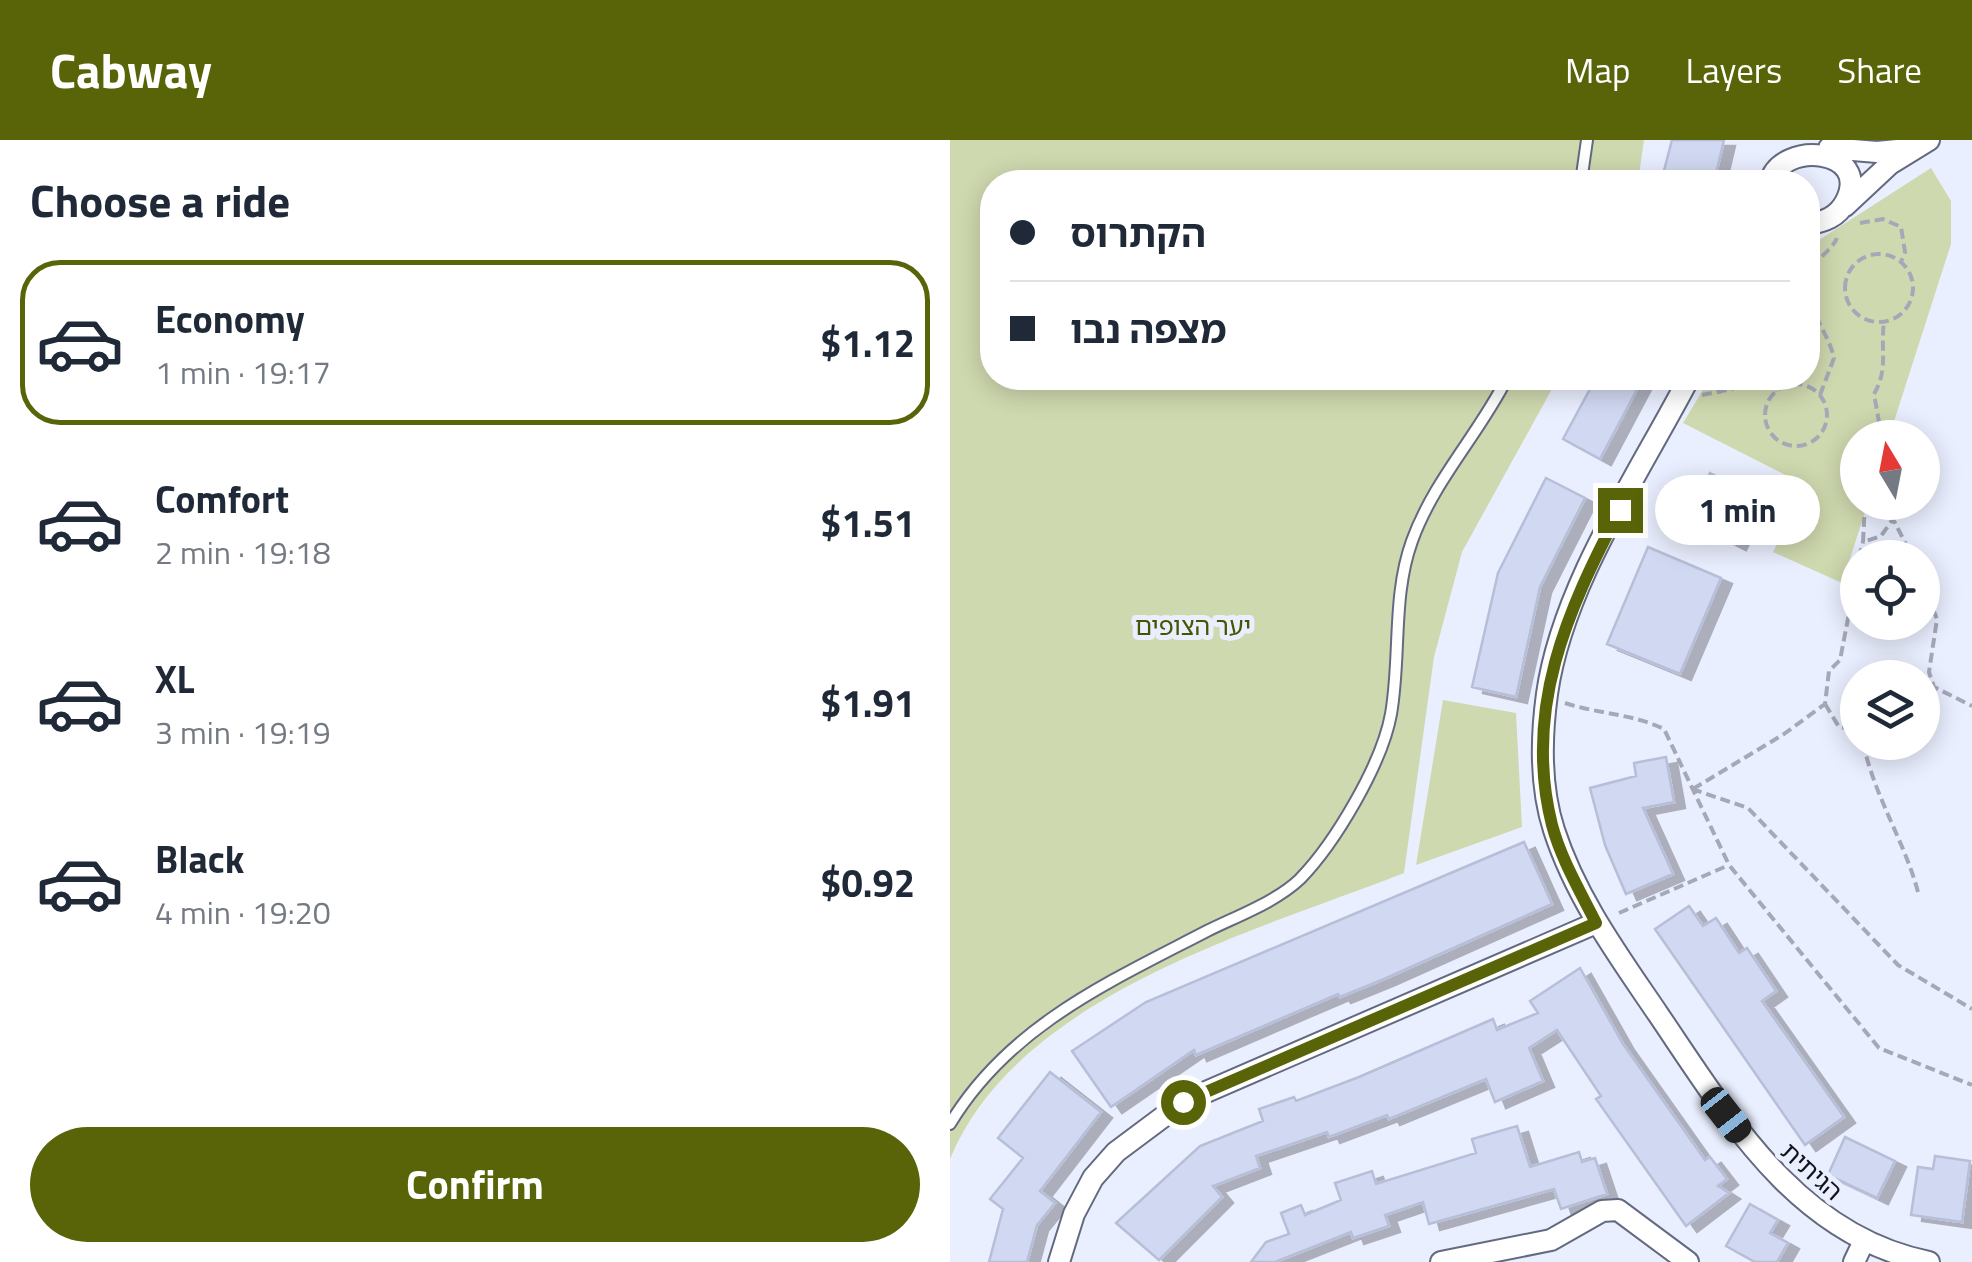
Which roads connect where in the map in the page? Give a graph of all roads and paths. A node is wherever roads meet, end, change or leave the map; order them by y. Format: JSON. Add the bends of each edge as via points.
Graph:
{"nodes":[{"id":1,"x":1587,"y":140,"type":"edge"},
{"id":2,"x":1774,"y":140,"type":"edge"},
{"id":3,"x":1819,"y":144,"type":"edge"},
{"id":4,"x":1924,"y":144,"type":"edge"},
{"id":5,"x":1583,"y":170,"type":"edge"},
{"id":6,"x":1772,"y":170,"type":"edge"},
{"id":7,"x":1775,"y":170,"type":"edge"},
{"id":8,"x":1849,"y":216,"type":"junction"},
{"id":9,"x":1820,"y":223,"type":"edge"},
{"id":10,"x":1846,"y":234,"type":"dead end"},
{"id":11,"x":1836,"y":242,"type":"junction"},
{"id":12,"x":1820,"y":259,"type":"edge"},
{"id":13,"x":1901,"y":262,"type":"junction"},
{"id":14,"x":1884,"y":322,"type":"junction"},
{"id":15,"x":1820,"y":324,"type":"edge"},
{"id":16,"x":1501,"y":390,"type":"edge"},
{"id":17,"x":1682,"y":390,"type":"edge"},
{"id":18,"x":1704,"y":390,"type":"edge"},
{"id":19,"x":1719,"y":390,"type":"edge"},
{"id":20,"x":1726,"y":390,"type":"edge"},
{"id":21,"x":1784,"y":390,"type":"edge"},
{"id":22,"x":1812,"y":390,"type":"edge"},
{"id":23,"x":1776,"y":392,"type":"joint"},
{"id":24,"x":1719,"y":394,"type":"junction"},
{"id":25,"x":1820,"y":395,"type":"junction"},
{"id":26,"x":1879,"y":420,"type":"edge"},
{"id":27,"x":1869,"y":540,"type":"edge"},
{"id":28,"x":1905,"y":540,"type":"edge"},
{"id":29,"x":1844,"y":640,"type":"edge"},
{"id":30,"x":1933,"y":640,"type":"edge"},
{"id":31,"x":1546,"y":697,"type":"junction"},
{"id":32,"x":1826,"y":704,"type":"junction"},
{"id":33,"x":1972,"y":706,"type":"edge"},
{"id":34,"x":1840,"y":726,"type":"edge"},
{"id":35,"x":1866,"y":760,"type":"edge"},
{"id":36,"x":1692,"y":790,"type":"junction"},
{"id":37,"x":1729,"y":865,"type":"junction"},
{"id":38,"x":1919,"y":896,"type":"dead end"},
{"id":39,"x":1596,"y":923,"type":"junction"},
{"id":40,"x":1972,"y":1008,"type":"edge"},
{"id":41,"x":1972,"y":1085,"type":"edge"},
{"id":42,"x":950,"y":1124,"type":"edge"},
{"id":43,"x":1858,"y":1252,"type":"edge"},
{"id":44,"x":1059,"y":1262,"type":"edge"},
{"id":45,"x":1441,"y":1262,"type":"edge"},
{"id":46,"x":1688,"y":1262,"type":"edge"},
{"id":47,"x":1929,"y":1262,"type":"edge"}],
"edges":[{"from":1,"to":5,"type":"lane"},
{"from":2,"to":6,"type":"street"},
{"from":3,"to":4,"type":"street","via":[[1876,152]]},
{"from":3,"to":7,"type":"street","via":[[1790,149]]},
{"from":3,"to":8,"type":"street","via":[[1848,168]]},
{"from":4,"to":8,"type":"street","via":[[1872,178]]},
{"from":8,"to":9,"type":"street"},
{"from":8,"to":11,"type":"path"},
{"from":8,"to":13,"type":"path","via":[[1894,221],[1904,235]]},
{"from":10,"to":11,"type":"path"},
{"from":11,"to":12,"type":"path"},
{"from":13,"to":14,"type":"path","via":[[1912,280],[1910,302]]},
{"from":13,"to":14,"type":"path","via":[[1868,256],[1846,280],[1854,311]]},
{"from":14,"to":26,"type":"path","via":[[1887,356],[1874,394]]},
{"from":15,"to":25,"type":"path","via":[[1834,358]]},
{"from":16,"to":42,"type":"lane","via":[[1452,462],[1412,539],[1400,581],[1390,717],[1350,814],[1298,880],[1013,1043],[970,1090]]},
{"from":17,"to":31,"type":"street","name":"הגיתית","via":[[1569,611]]},
{"from":18,"to":24,"type":"path"},
{"from":19,"to":24,"type":"path"},
{"from":20,"to":24,"type":"path"},
{"from":21,"to":23,"type":"path"},
{"from":22,"to":25,"type":"path"},
{"from":23,"to":25,"type":"path","via":[[1766,420],[1775,438],[1794,446],[1821,433],[1827,414]]},
{"from":27,"to":28,"type":"path","via":[[1881,536],[1893,518]]},
{"from":29,"to":32,"type":"path","via":[[1840,660],[1829,671]]},
{"from":30,"to":33,"type":"path","via":[[1928,672],[1934,687]]},
{"from":31,"to":36,"type":"path","via":[[1664,729]]},
{"from":31,"to":39,"type":"street","name":"הגיתית","via":[[1544,784],[1553,828]]},
{"from":32,"to":34,"type":"path"},
{"from":32,"to":36,"type":"path"},
{"from":35,"to":38,"type":"path","via":[[1910,858]]},
{"from":36,"to":37,"type":"path"},
{"from":36,"to":40,"type":"path","via":[[1748,808],[1898,965]]},
{"from":37,"to":39,"type":"path"},
{"from":37,"to":41,"type":"path","via":[[1880,1048]]},
{"from":39,"to":43,"type":"street","name":"הגיתית","via":[[1760,1158]]},
{"from":39,"to":44,"type":"street","via":[[1183,1102],[1092,1178]]},
{"from":43,"to":47,"type":"street","name":"הגיתית"},
{"from":45,"to":46,"type":"street","via":[[1550,1240],[1602,1211],[1618,1210]]}]}
